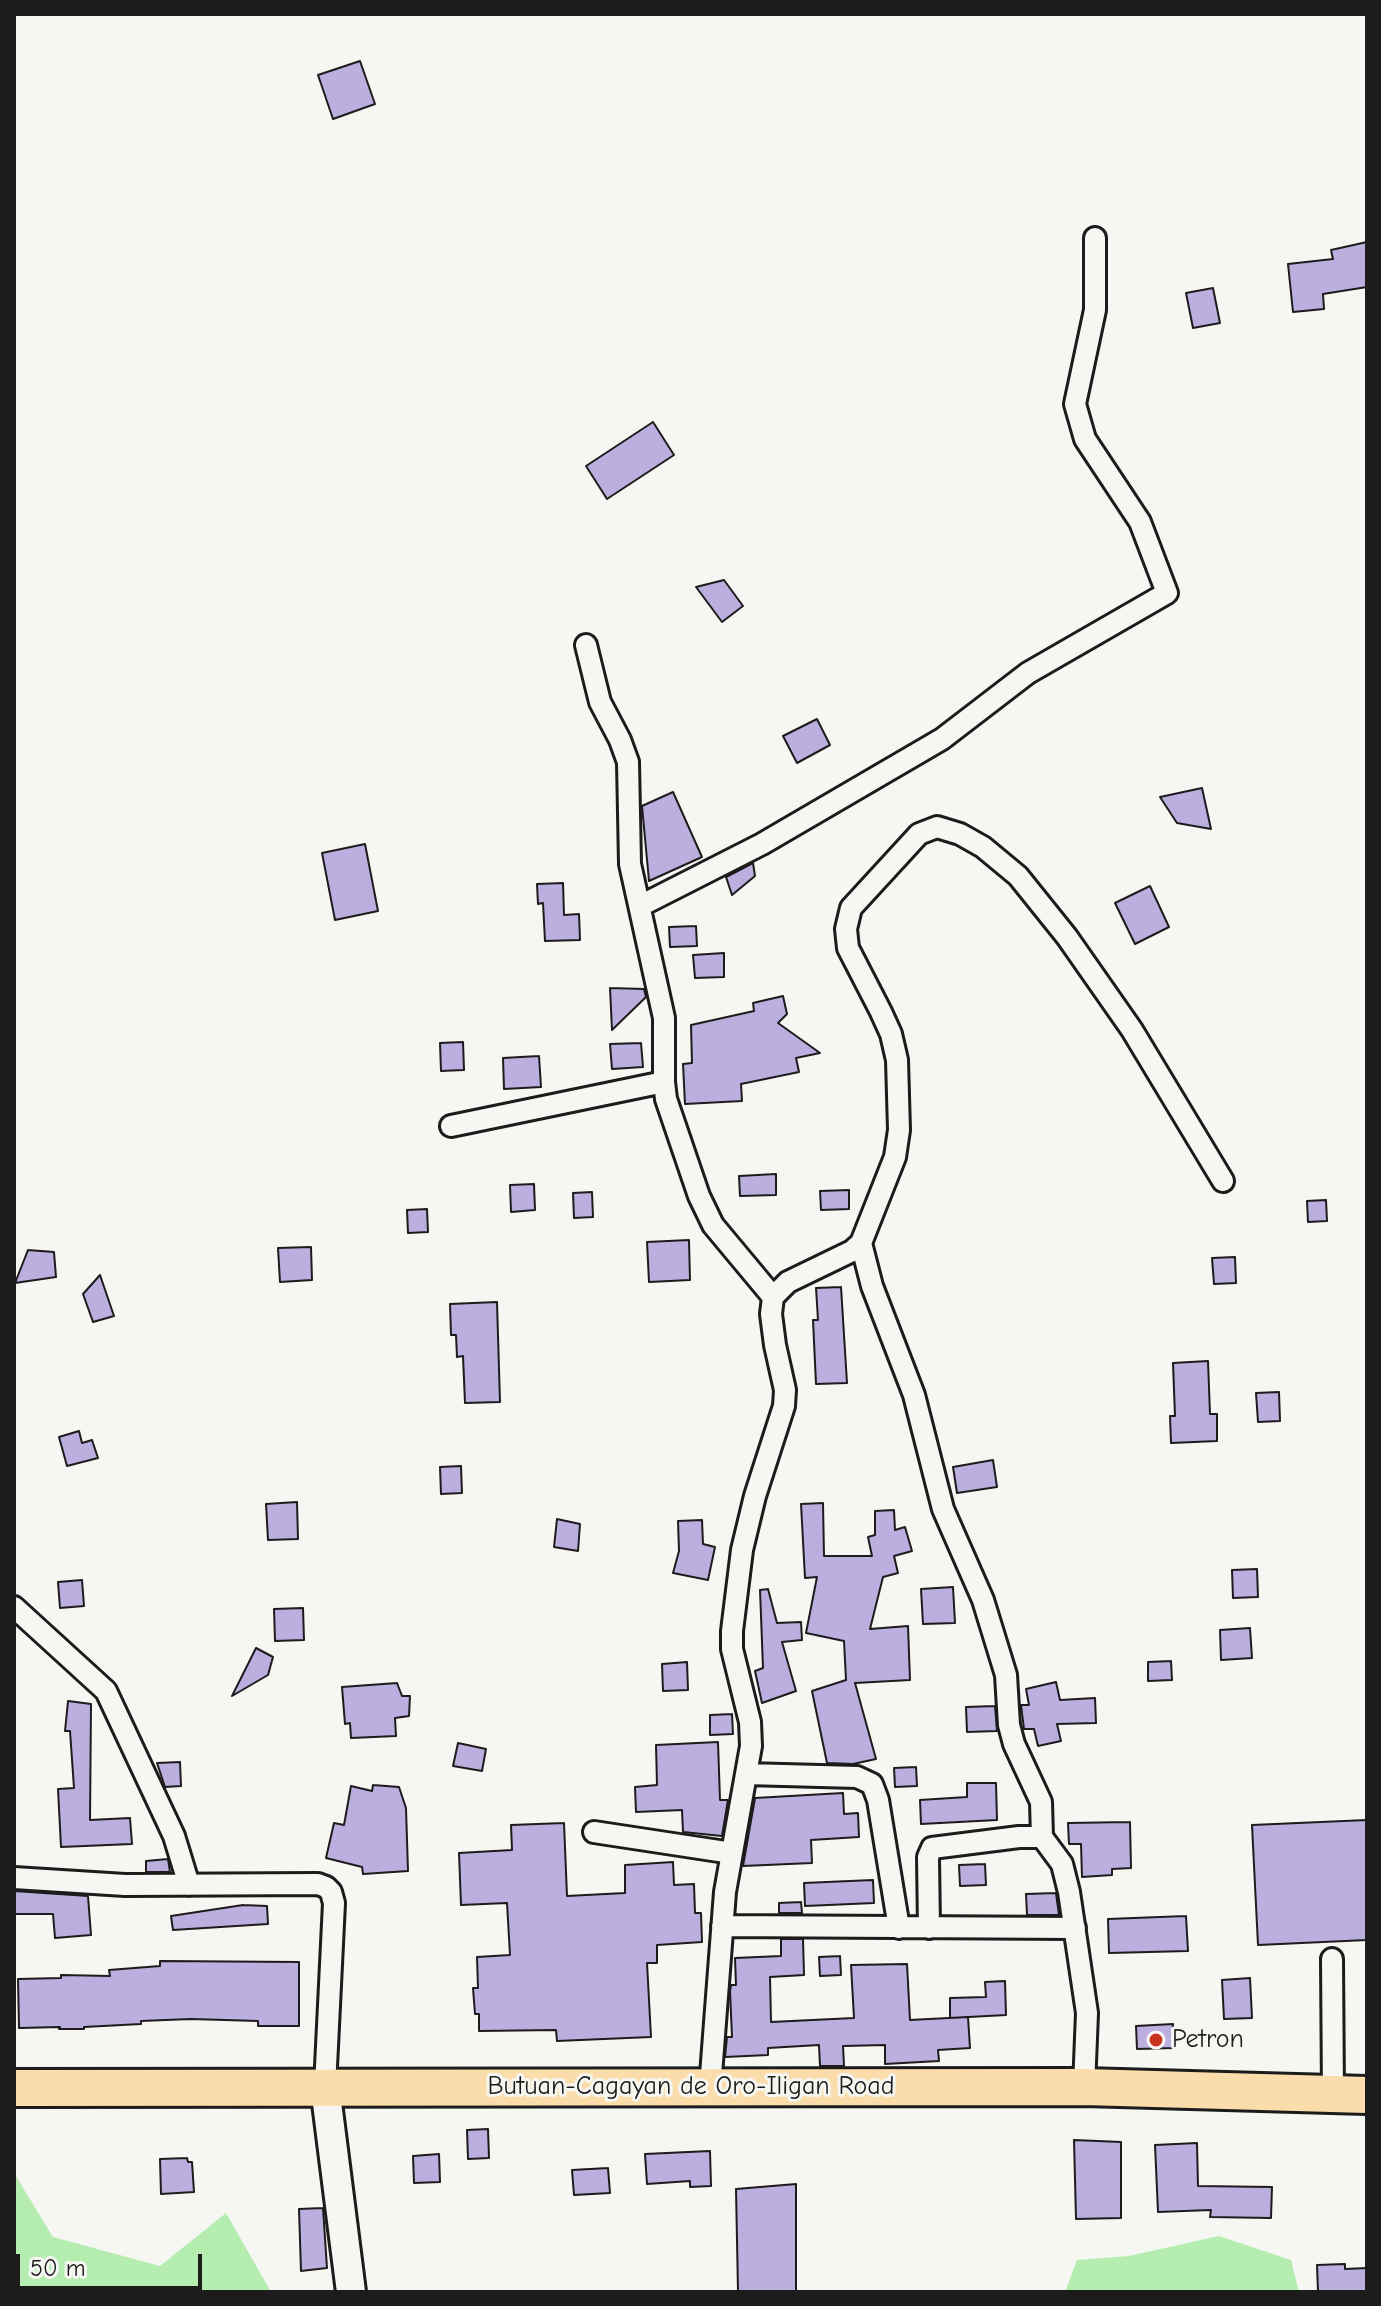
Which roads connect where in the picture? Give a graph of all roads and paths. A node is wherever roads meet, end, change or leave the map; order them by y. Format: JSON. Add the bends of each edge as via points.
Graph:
{"nodes":[{"id":1,"x":1095,"y":238,"type":"dead end"},
{"id":2,"x":586,"y":645,"type":"dead end"},
{"id":3,"x":640,"y":906,"type":"junction"},
{"id":4,"x":664,"y":1082,"type":"junction"},
{"id":5,"x":451,"y":1126,"type":"dead end"},
{"id":6,"x":1223,"y":1181,"type":"dead end"},
{"id":7,"x":861,"y":1243,"type":"junction"},
{"id":8,"x":773,"y":1297,"type":"junction"},
{"id":9,"x":14,"y":1607,"type":"edge"},
{"id":10,"x":746,"y":1774,"type":"junction"},
{"id":11,"x":594,"y":1832,"type":"dead end"},
{"id":12,"x":1042,"y":1837,"type":"junction"},
{"id":13,"x":732,"y":1853,"type":"junction"},
{"id":14,"x":14,"y":1878,"type":"edge"},
{"id":15,"x":189,"y":1885,"type":"junction"},
{"id":16,"x":722,"y":1926,"type":"junction"},
{"id":17,"x":899,"y":1928,"type":"junction"},
{"id":18,"x":929,"y":1928,"type":"junction"},
{"id":19,"x":1075,"y":1928,"type":"junction"},
{"id":20,"x":1332,"y":1959,"type":"dead end"},
{"id":21,"x":325,"y":2087,"type":"junction"},
{"id":22,"x":1084,"y":2087,"type":"junction"},
{"id":23,"x":14,"y":2088,"type":"edge"},
{"id":24,"x":710,"y":2088,"type":"junction"},
{"id":25,"x":1350,"y":2095,"type":"edge"},
{"id":26,"x":351,"y":2292,"type":"edge"}],
"edges":[{"from":1,"to":3,"type":"street","via":[[1095,310],[1075,404],[1085,439],[1140,522],[1167,593],[1028,673],[929,747],[762,844]]},
{"from":2,"to":3,"type":"street","via":[[600,702],[628,762],[630,864]]},
{"from":3,"to":4,"type":"street","via":[[664,1018]]},
{"from":4,"to":5,"type":"street"},
{"from":4,"to":8,"type":"street","via":[[713,1225]]},
{"from":6,"to":7,"type":"street","via":[[1132,1030],[1045,908],[983,847],[937,827],[919,834],[851,908],[846,929],[848,948],[891,1034],[899,1095],[895,1157]]},
{"from":7,"to":8,"type":"street","via":[[788,1282]]},
{"from":7,"to":12,"type":"street","via":[[914,1395],[943,1509],[983,1600],[1006,1675],[1009,1725],[1041,1802]]},
{"from":8,"to":10,"type":"street","via":[[784,1406],[742,1550],[732,1631],[750,1722]]},
{"from":9,"to":15,"type":"street","via":[[106,1691],[174,1836]]},
{"from":10,"to":13,"type":"street"},
{"from":10,"to":17,"type":"street","via":[[857,1777],[872,1784]]},
{"from":11,"to":13,"type":"street"},
{"from":12,"to":18,"type":"street","via":[[932,1848]]},
{"from":12,"to":19,"type":"street","via":[[1062,1864]]},
{"from":13,"to":16,"type":"street"},
{"from":14,"to":15,"type":"street"},
{"from":15,"to":21,"type":"street","via":[[318,1884],[331,1892]]},
{"from":16,"to":17,"type":"street"},
{"from":16,"to":24,"type":"street"},
{"from":17,"to":18,"type":"street"},
{"from":18,"to":19,"type":"street"},
{"from":19,"to":22,"type":"street","via":[[1087,2013]]},
{"from":20,"to":25,"type":"street"},
{"from":21,"to":23,"type":"highway","name":"Butuan-Cagayan de Oro-Iligan Road"},
{"from":21,"to":24,"type":"highway","name":"Butuan-Cagayan de Oro-Iligan Road"},
{"from":21,"to":26,"type":"street"},
{"from":22,"to":24,"type":"highway","name":"Butuan-Cagayan de Oro-Iligan Road"},
{"from":22,"to":25,"type":"highway","name":"Butuan-Cagayan de Oro-Iligan Road"}]}
